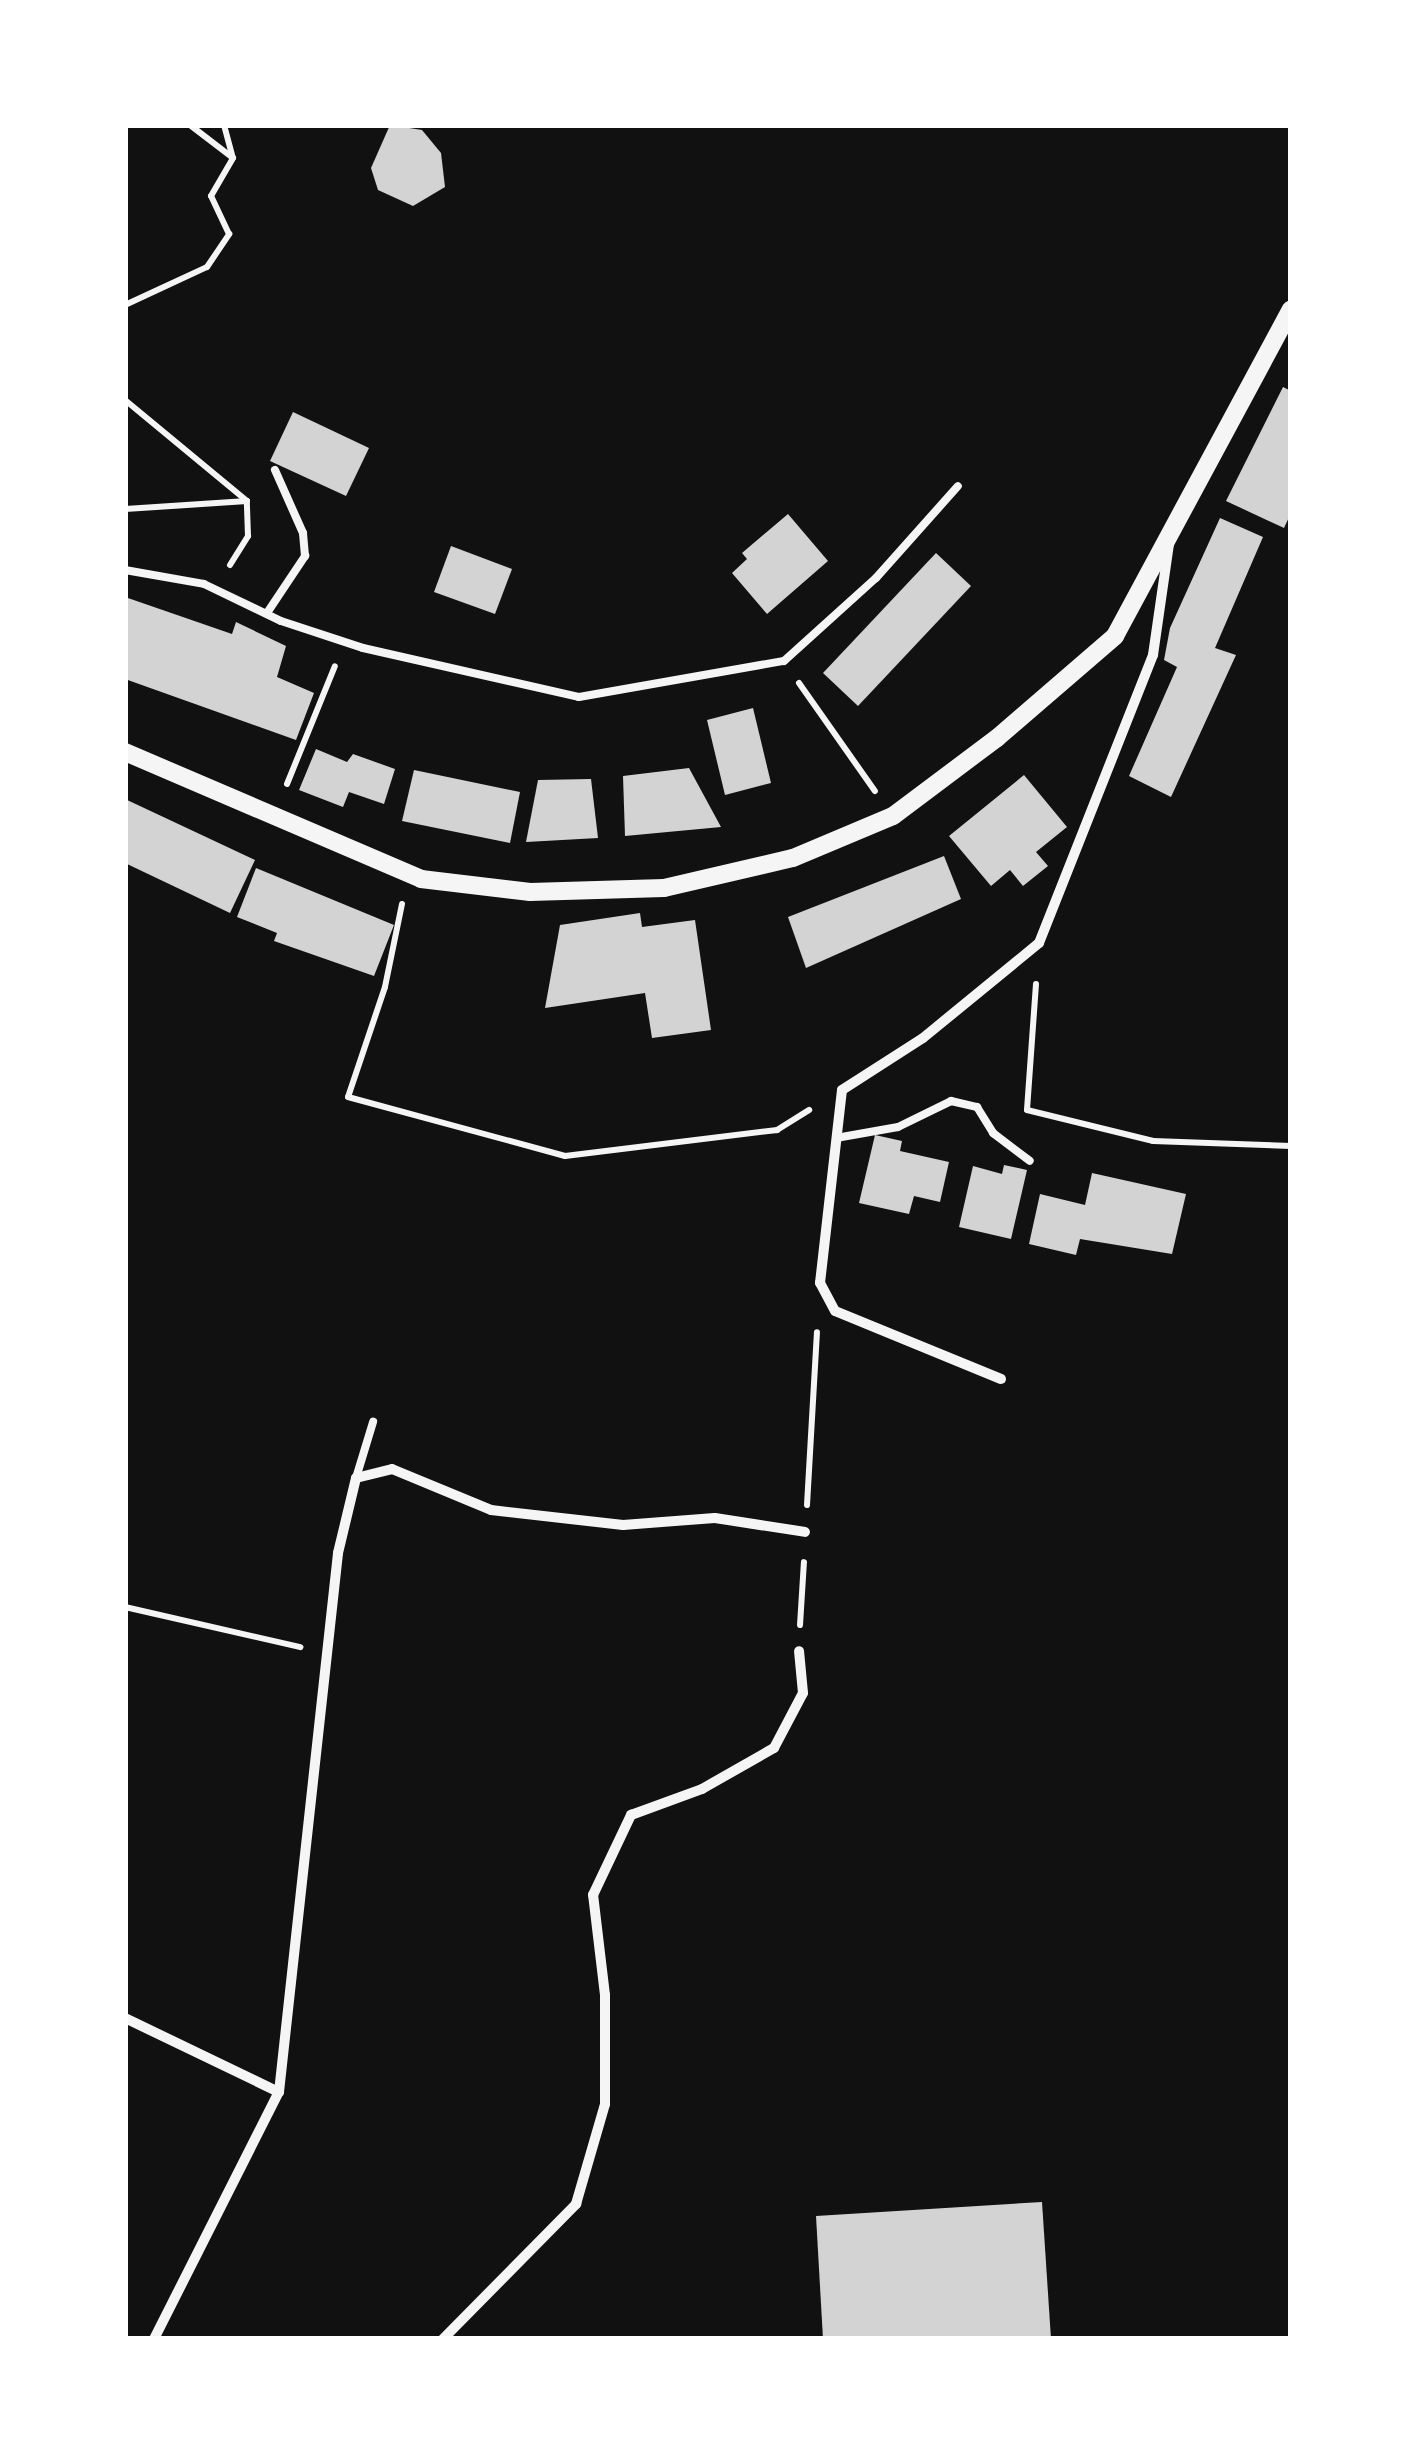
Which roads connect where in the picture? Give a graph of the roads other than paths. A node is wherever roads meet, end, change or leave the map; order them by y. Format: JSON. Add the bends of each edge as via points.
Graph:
{"nodes":[{"id":1,"x":1291,"y":309,"type":"edge"},
{"id":2,"x":275,"y":470,"type":"dead end"},
{"id":3,"x":958,"y":486,"type":"dead end"},
{"id":4,"x":1172,"y":523,"type":"junction"},
{"id":5,"x":125,"y":570,"type":"edge"},
{"id":6,"x":267,"y":613,"type":"junction"},
{"id":7,"x":125,"y":752,"type":"edge"},
{"id":8,"x":836,"y":1138,"type":"junction"},
{"id":9,"x":1030,"y":1161,"type":"dead end"},
{"id":10,"x":1001,"y":1379,"type":"dead end"},
{"id":11,"x":373,"y":1422,"type":"dead end"},
{"id":12,"x":356,"y":1478,"type":"junction"},
{"id":13,"x":806,"y":1532,"type":"road end"},
{"id":14,"x":798,"y":1651,"type":"road end"},
{"id":15,"x":125,"y":2018,"type":"edge"},
{"id":16,"x":279,"y":2092,"type":"junction"},
{"id":17,"x":154,"y":2339,"type":"edge"},
{"id":18,"x":443,"y":2339,"type":"edge"}],
"edges":[{"from":1,"to":4,"type":"street"},
{"from":2,"to":6,"type":"lane","via":[[302,534],[304,556]]},
{"from":3,"to":6,"type":"lane","via":[[876,578],[784,661],[579,696],[345,642]]},
{"from":4,"to":7,"type":"street","via":[[1115,636],[997,738],[892,816],[793,858],[664,888],[530,892],[408,874]]},
{"from":4,"to":8,"type":"street","via":[[1153,654],[1039,943],[924,1038],[842,1090]]},
{"from":5,"to":6,"type":"lane","via":[[204,584]]},
{"from":8,"to":9,"type":"lane","via":[[898,1128],[951,1101],[977,1107],[994,1133]]},
{"from":8,"to":10,"type":"street","via":[[820,1283],[835,1311]]},
{"from":11,"to":12,"type":"lane"},
{"from":12,"to":13,"type":"street","via":[[392,1470],[490,1510],[623,1526],[715,1518]]},
{"from":12,"to":16,"type":"street","via":[[325,1653]]},
{"from":14,"to":18,"type":"street","via":[[803,1693],[774,1748],[702,1789],[631,1815],[593,1894],[605,1995],[605,2104],[576,2204]]},
{"from":15,"to":16,"type":"street"},
{"from":16,"to":17,"type":"street"}]}
